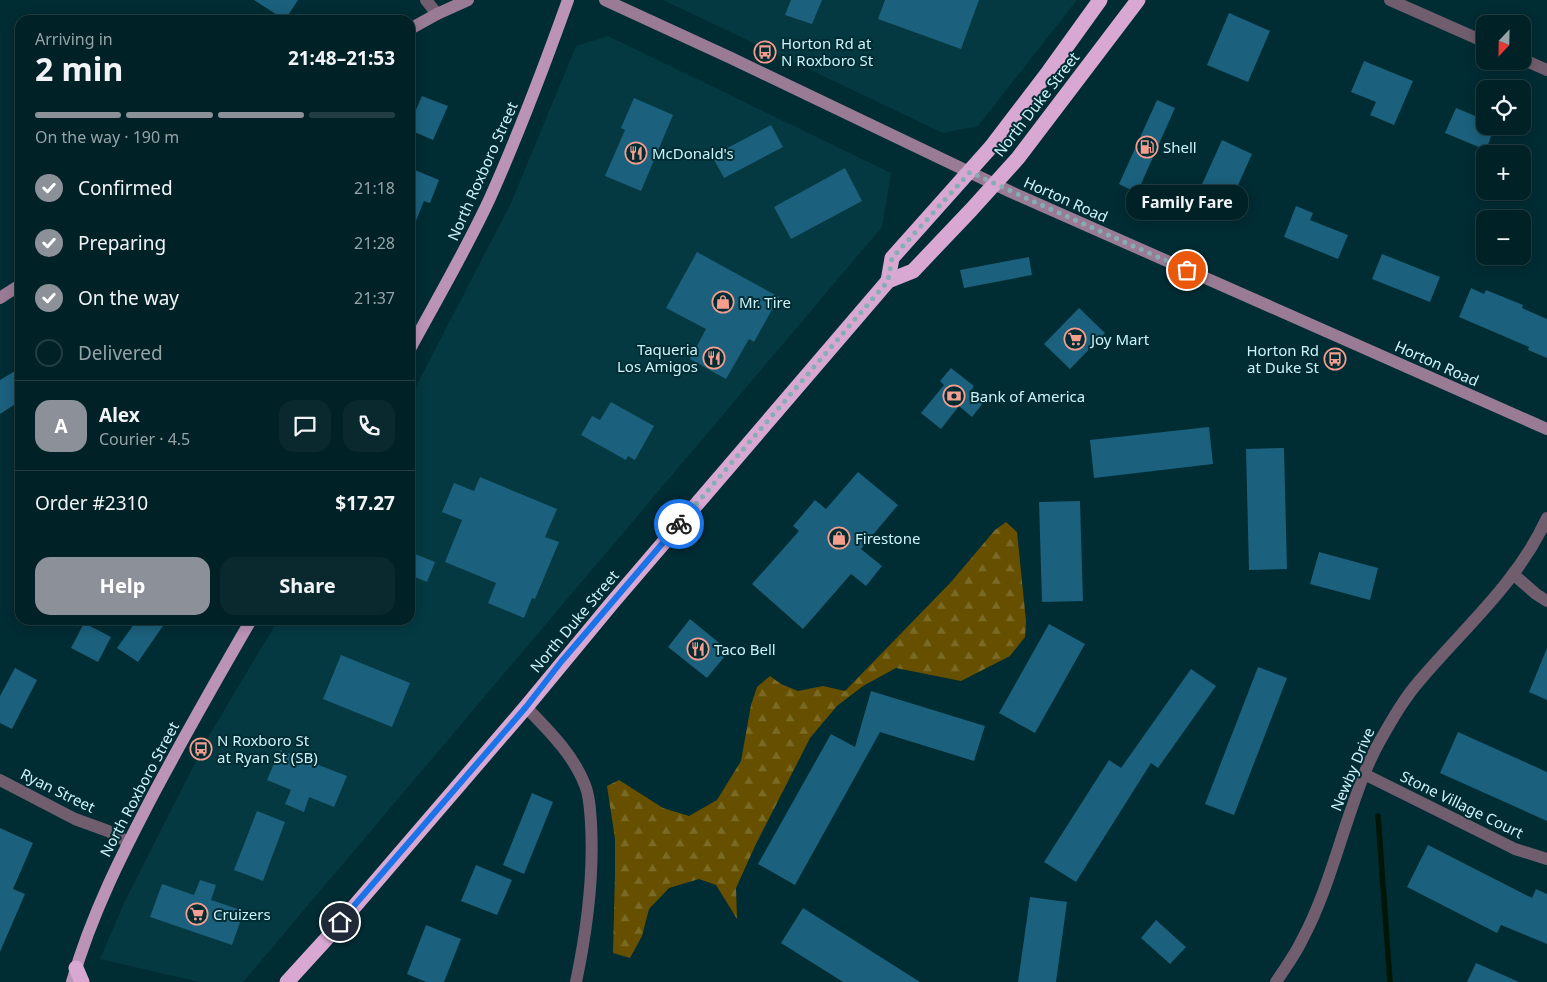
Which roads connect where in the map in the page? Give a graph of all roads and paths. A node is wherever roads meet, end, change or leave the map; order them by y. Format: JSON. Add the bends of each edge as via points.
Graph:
{"nodes":[{"id":1,"x":426,"y":0,"type":"edge"},
{"id":2,"x":468,"y":0,"type":"edge"},
{"id":3,"x":568,"y":0,"type":"edge"},
{"id":4,"x":604,"y":0,"type":"edge"},
{"id":5,"x":1100,"y":0,"type":"edge"},
{"id":6,"x":1138,"y":0,"type":"edge"},
{"id":7,"x":1390,"y":0,"type":"edge"},
{"id":8,"x":437,"y":14,"type":"junction"},
{"id":9,"x":415,"y":26,"type":"edge"},
{"id":10,"x":1476,"y":38,"type":"edge"},
{"id":11,"x":1531,"y":63,"type":"edge"},
{"id":12,"x":1547,"y":70,"type":"edge"},
{"id":13,"x":970,"y":172,"type":"junction"},
{"id":14,"x":995,"y":184,"type":"junction"},
{"id":15,"x":888,"y":281,"type":"junction"},
{"id":16,"x":15,"y":288,"type":"edge"},
{"id":17,"x":0,"y":298,"type":"edge"},
{"id":18,"x":415,"y":340,"type":"edge"},
{"id":19,"x":1547,"y":429,"type":"edge"},
{"id":20,"x":1547,"y":518,"type":"edge"},
{"id":21,"x":1514,"y":574,"type":"junction"},
{"id":22,"x":1547,"y":601,"type":"edge"},
{"id":23,"x":248,"y":625,"type":"edge"},
{"id":24,"x":526,"y":707,"type":"junction"},
{"id":25,"x":1364,"y":774,"type":"junction"},
{"id":26,"x":0,"y":780,"type":"edge"},
{"id":27,"x":128,"y":842,"type":"junction"},
{"id":28,"x":1547,"y":859,"type":"edge"},
{"id":29,"x":77,"y":977,"type":"edge"},
{"id":30,"x":287,"y":982,"type":"edge"},
{"id":31,"x":576,"y":982,"type":"edge"},
{"id":32,"x":1276,"y":982,"type":"edge"}],
"edges":[{"from":1,"to":8,"type":"street"},
{"from":2,"to":8,"type":"street"},
{"from":3,"to":18,"type":"main road","name":"North Roxboro Street","via":[[534,96],[489,200]]},
{"from":4,"to":13,"type":"street","name":"Horton Road"},
{"from":5,"to":13,"type":"highway","name":"North Duke Street","via":[[1011,122]]},
{"from":6,"to":14,"type":"highway","name":"North Duke Street"},
{"from":7,"to":10,"type":"street"},
{"from":8,"to":9,"type":"street"},
{"from":11,"to":12,"type":"street"},
{"from":13,"to":14,"type":"street","name":"Horton Road"},
{"from":13,"to":15,"type":"highway","name":"North Duke Street","via":[[892,258]]},
{"from":14,"to":15,"type":"highway","name":"North Duke Street","via":[[913,271]]},
{"from":14,"to":19,"type":"street","name":"Horton Road"},
{"from":15,"to":24,"type":"highway","name":"North Duke Street"},
{"from":16,"to":17,"type":"street"},
{"from":20,"to":21,"type":"street","name":"Newby Drive"},
{"from":21,"to":22,"type":"street"},
{"from":21,"to":25,"type":"street","name":"Newby Drive","via":[[1403,702],[1379,741]]},
{"from":23,"to":27,"type":"main road","name":"North Roxboro Street"},
{"from":24,"to":30,"type":"highway","name":"North Duke Street"},
{"from":24,"to":31,"type":"street","via":[[556,737],[571,758],[589,800],[592,848],[589,893]]},
{"from":25,"to":28,"type":"street","name":"Stone Village Court","via":[[1515,849]]},
{"from":25,"to":32,"type":"street","name":"Newby Drive","via":[[1316,910],[1294,956]]},
{"from":26,"to":27,"type":"street","name":"Ryan Street"},
{"from":27,"to":29,"type":"main road","name":"North Roxboro Street","via":[[96,912]]}]}
